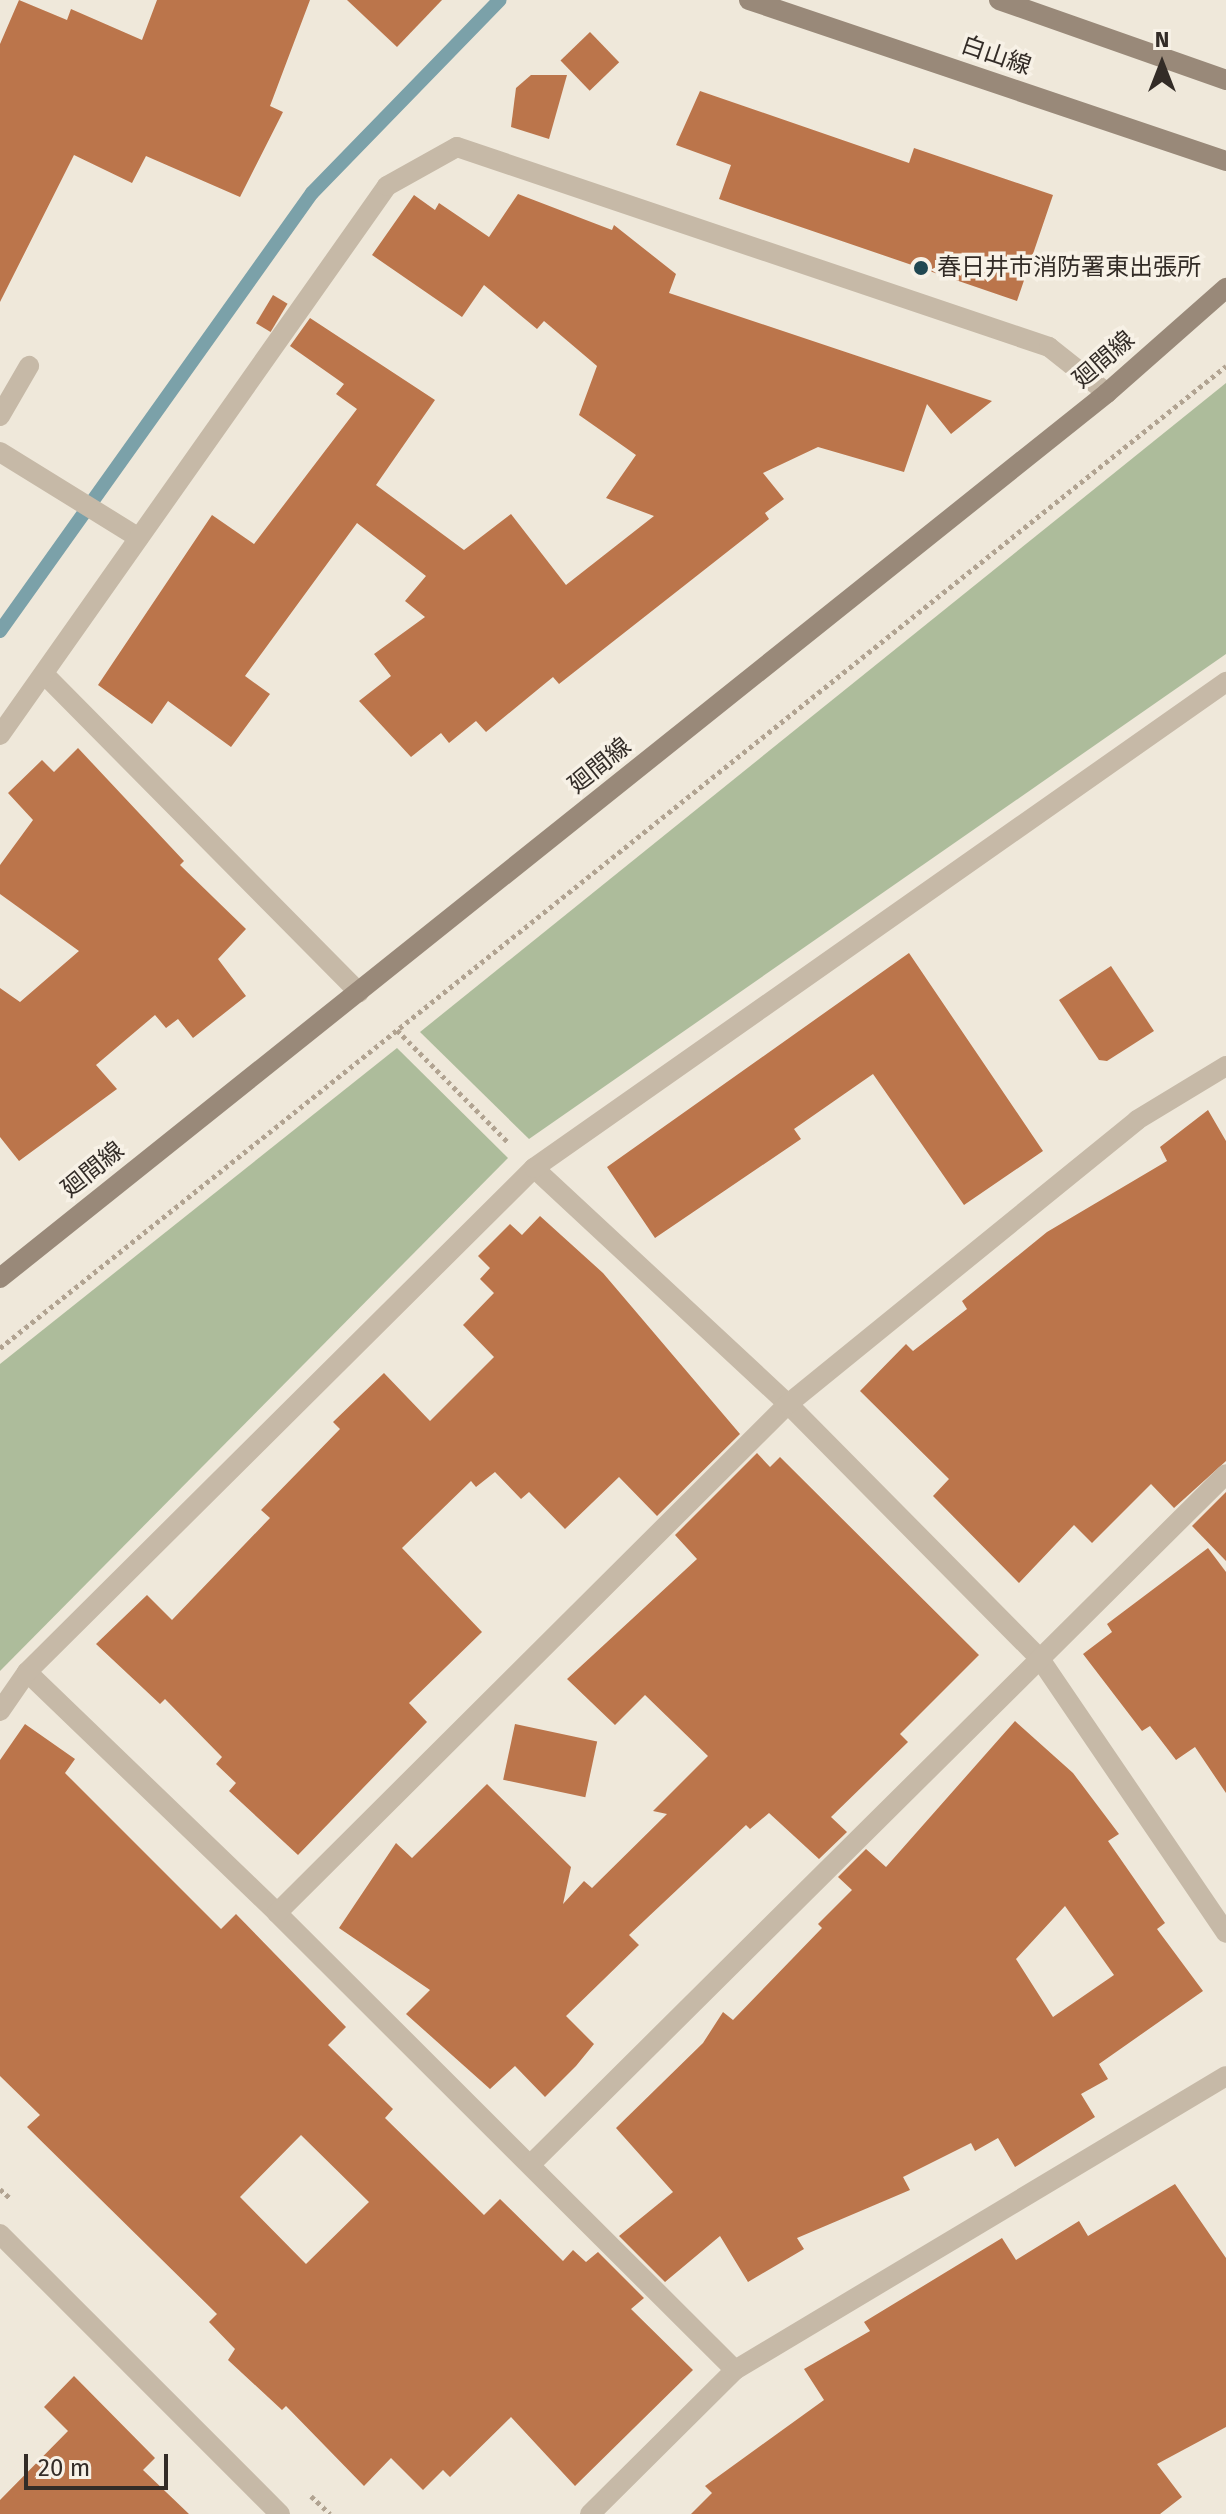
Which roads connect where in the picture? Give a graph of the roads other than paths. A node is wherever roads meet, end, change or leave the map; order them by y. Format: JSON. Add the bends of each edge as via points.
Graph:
{"nodes":[{"id":1,"x":749,"y":0,"type":"edge"},
{"id":2,"x":999,"y":0,"type":"edge"},
{"id":3,"x":1226,"y":80,"type":"edge"},
{"id":4,"x":1226,"y":161,"type":"edge"},
{"id":5,"x":1226,"y":288,"type":"edge"},
{"id":6,"x":29,"y":366,"type":"dead end"},
{"id":7,"x":1107,"y":393,"type":"junction"},
{"id":8,"x":0,"y":416,"type":"edge"},
{"id":9,"x":0,"y":452,"type":"edge"},
{"id":10,"x":139,"y":538,"type":"junction"},
{"id":11,"x":44,"y":674,"type":"junction"},
{"id":12,"x":1226,"y":682,"type":"edge"},
{"id":13,"x":0,"y":735,"type":"edge"},
{"id":14,"x":359,"y":992,"type":"junction"},
{"id":15,"x":1226,"y":1066,"type":"edge"},
{"id":16,"x":534,"y":1168,"type":"junction"},
{"id":17,"x":0,"y":1278,"type":"edge"},
{"id":18,"x":788,"y":1404,"type":"junction"},
{"id":19,"x":1226,"y":1474,"type":"edge"},
{"id":20,"x":1040,"y":1659,"type":"junction"},
{"id":21,"x":27,"y":1672,"type":"junction"},
{"id":22,"x":0,"y":1711,"type":"edge"},
{"id":23,"x":277,"y":1913,"type":"junction"},
{"id":24,"x":1226,"y":1933,"type":"edge"},
{"id":25,"x":1226,"y":2076,"type":"edge"},
{"id":26,"x":531,"y":2164,"type":"junction"},
{"id":27,"x":0,"y":2234,"type":"edge"},
{"id":28,"x":735,"y":2370,"type":"junction"},
{"id":29,"x":280,"y":2514,"type":"edge"},
{"id":30,"x":590,"y":2514,"type":"edge"}],
"edges":[{"from":1,"to":4,"type":"street","name":"白山線"},
{"from":2,"to":3,"type":"street"},
{"from":5,"to":7,"type":"street","name":"廻間線"},
{"from":6,"to":8,"type":"street"},
{"from":7,"to":10,"type":"street","via":[[1074,361],[1049,347],[457,147],[387,186]]},
{"from":7,"to":14,"type":"street","name":"廻間線"},
{"from":9,"to":10,"type":"street"},
{"from":10,"to":11,"type":"street"},
{"from":11,"to":13,"type":"street"},
{"from":11,"to":14,"type":"street"},
{"from":12,"to":16,"type":"street"},
{"from":14,"to":17,"type":"street","name":"廻間線"},
{"from":15,"to":18,"type":"street","via":[[1137,1120]]},
{"from":16,"to":18,"type":"street"},
{"from":16,"to":21,"type":"street"},
{"from":18,"to":20,"type":"street"},
{"from":18,"to":23,"type":"street"},
{"from":19,"to":20,"type":"street"},
{"from":20,"to":24,"type":"street"},
{"from":20,"to":26,"type":"street"},
{"from":21,"to":22,"type":"street"},
{"from":21,"to":23,"type":"street"},
{"from":23,"to":26,"type":"street"},
{"from":25,"to":28,"type":"street"},
{"from":26,"to":28,"type":"street"},
{"from":27,"to":29,"type":"street"},
{"from":28,"to":30,"type":"street"}]}
